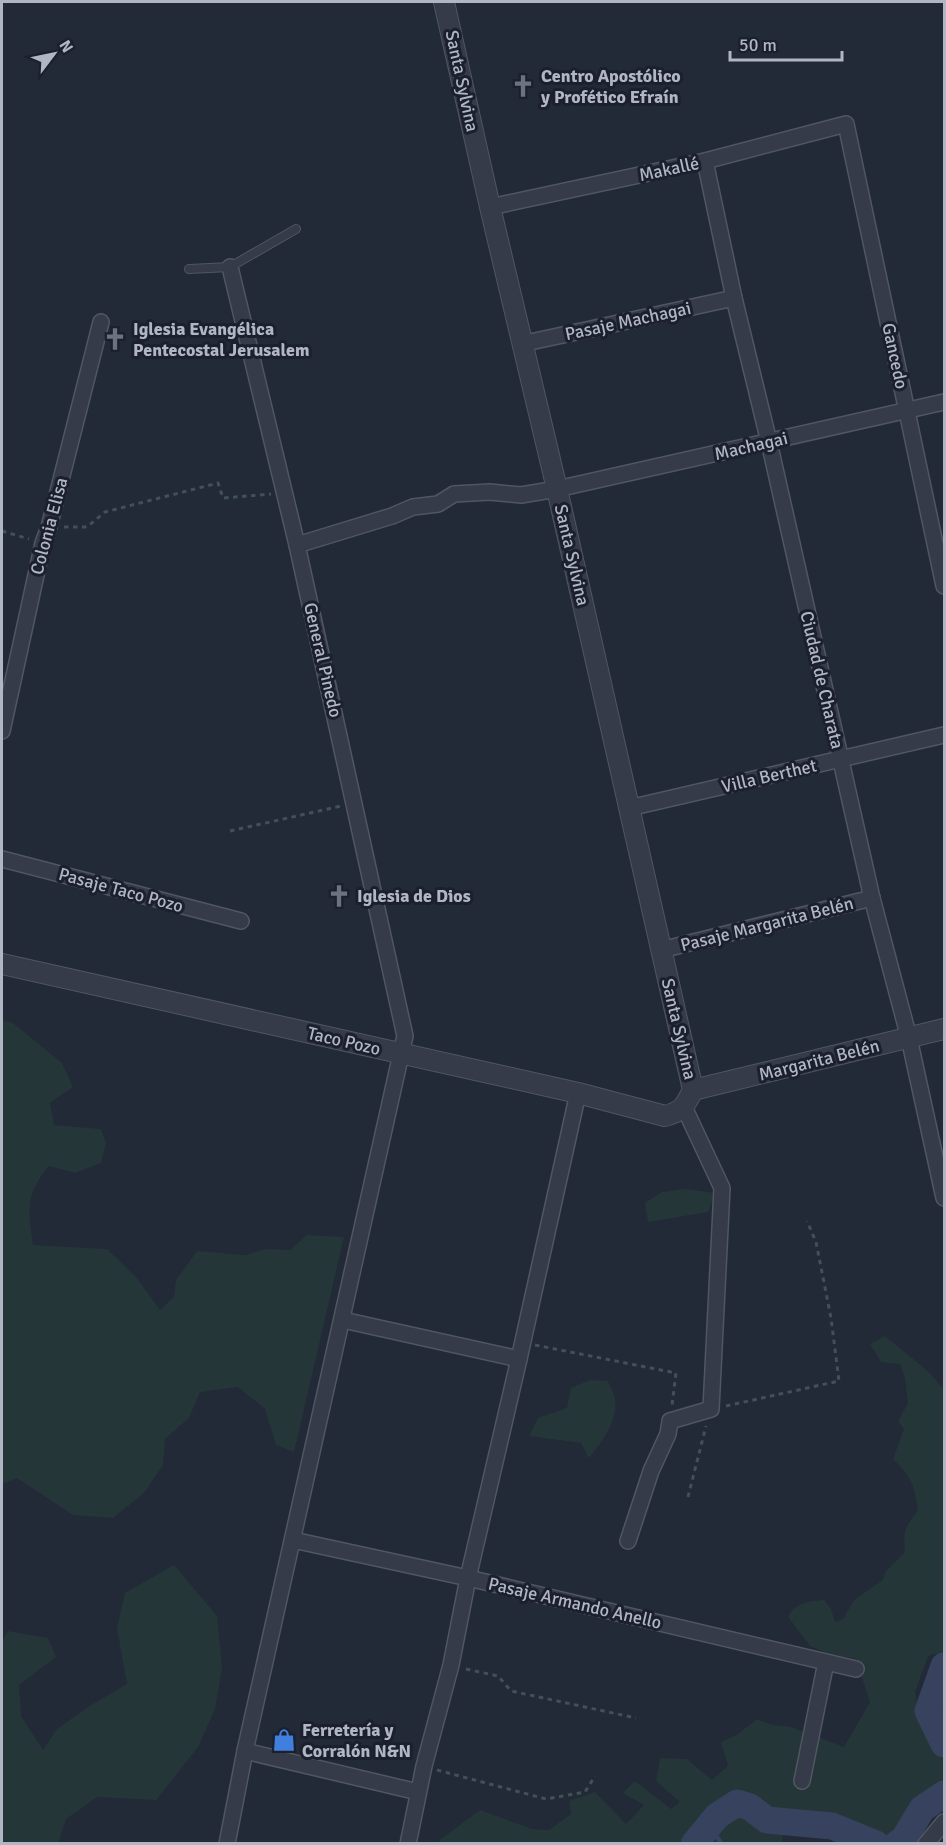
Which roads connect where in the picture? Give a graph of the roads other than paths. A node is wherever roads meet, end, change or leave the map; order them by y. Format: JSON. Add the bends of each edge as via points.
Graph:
{"nodes":[{"id":1,"x":444,"y":2,"type":"edge"},
{"id":2,"x":846,"y":124,"type":"joint"},
{"id":3,"x":705,"y":161,"type":"junction"},
{"id":4,"x":490,"y":207,"type":"junction"},
{"id":5,"x":296,"y":229,"type":"dead end"},
{"id":6,"x":230,"y":267,"type":"junction"},
{"id":7,"x":189,"y":269,"type":"dead end"},
{"id":8,"x":734,"y":298,"type":"junction"},
{"id":9,"x":101,"y":322,"type":"dead end"},
{"id":10,"x":521,"y":344,"type":"junction"},
{"id":11,"x":945,"y":402,"type":"edge"},
{"id":12,"x":906,"y":410,"type":"junction"},
{"id":13,"x":770,"y":442,"type":"junction"},
{"id":14,"x":557,"y":489,"type":"junction"},
{"id":15,"x":297,"y":545,"type":"junction"},
{"id":16,"x":945,"y":586,"type":"edge"},
{"id":17,"x":2,"y":731,"type":"edge"},
{"id":18,"x":945,"y":735,"type":"edge"},
{"id":19,"x":840,"y":760,"type":"junction"},
{"id":20,"x":629,"y":808,"type":"junction"},
{"id":21,"x":2,"y":859,"type":"edge"},
{"id":22,"x":872,"y":898,"type":"junction"},
{"id":23,"x":241,"y":921,"type":"dead end"},
{"id":24,"x":661,"y":950,"type":"junction"},
{"id":25,"x":2,"y":964,"type":"edge"},
{"id":26,"x":945,"y":1029,"type":"edge"},
{"id":27,"x":909,"y":1038,"type":"junction"},
{"id":28,"x":401,"y":1053,"type":"junction"},
{"id":29,"x":578,"y":1093,"type":"junction"},
{"id":30,"x":688,"y":1099,"type":"junction"},
{"id":31,"x":945,"y":1198,"type":"edge"},
{"id":32,"x":343,"y":1320,"type":"junction"},
{"id":33,"x":519,"y":1359,"type":"junction"},
{"id":34,"x":293,"y":1540,"type":"junction"},
{"id":35,"x":628,"y":1541,"type":"dead end"},
{"id":36,"x":468,"y":1578,"type":"junction"},
{"id":37,"x":826,"y":1662,"type":"junction"},
{"id":38,"x":856,"y":1670,"type":"dead end"},
{"id":39,"x":245,"y":1751,"type":"junction"},
{"id":40,"x":802,"y":1781,"type":"dead end"},
{"id":41,"x":418,"y":1792,"type":"junction"},
{"id":42,"x":945,"y":1822,"type":"edge"},
{"id":43,"x":227,"y":1844,"type":"edge"},
{"id":44,"x":408,"y":1844,"type":"edge"},
{"id":45,"x":926,"y":1844,"type":"edge"}],
"edges":[{"from":1,"to":4,"type":"street","name":"Santa Sylvina"},
{"from":2,"to":3,"type":"street","name":"Makallé"},
{"from":2,"to":12,"type":"street","name":"Gancedo"},
{"from":3,"to":4,"type":"street","name":"Makallé"},
{"from":3,"to":8,"type":"street","name":"Ciudad de Charata"},
{"from":4,"to":10,"type":"street","name":"Santa Sylvina"},
{"from":5,"to":6,"type":"lane"},
{"from":6,"to":7,"type":"lane"},
{"from":6,"to":15,"type":"street","name":"General Pinedo"},
{"from":8,"to":10,"type":"street","name":"Pasaje Machagai"},
{"from":8,"to":13,"type":"street","name":"Ciudad de Charata"},
{"from":9,"to":17,"type":"street","name":"Colonia Elisa","via":[[43,543]]},
{"from":10,"to":14,"type":"street","name":"Santa Sylvina"},
{"from":11,"to":12,"type":"street","name":"Machagai"},
{"from":12,"to":13,"type":"street","name":"Machagai"},
{"from":12,"to":16,"type":"street","name":"Gancedo"},
{"from":13,"to":14,"type":"street","name":"Machagai"},
{"from":13,"to":19,"type":"street","name":"Ciudad de Charata"},
{"from":14,"to":15,"type":"street","name":"Machagai","via":[[521,495],[454,494],[438,504],[413,507]]},
{"from":14,"to":20,"type":"street","name":"Santa Sylvina"},
{"from":15,"to":28,"type":"street","name":"General Pinedo","via":[[405,1036]]},
{"from":18,"to":19,"type":"street","name":"Villa Berthet"},
{"from":19,"to":20,"type":"street","name":"Villa Berthet"},
{"from":19,"to":22,"type":"street","name":"Ciudad de Charata"},
{"from":20,"to":24,"type":"street","name":"Santa Sylvina"},
{"from":21,"to":23,"type":"street","name":"Pasaje Taco Pozo"},
{"from":22,"to":24,"type":"street","name":"Pasaje Margarita Belén"},
{"from":22,"to":27,"type":"street","name":"Ciudad de Charata"},
{"from":24,"to":30,"type":"street","name":"Santa Sylvina"},
{"from":25,"to":28,"type":"street","name":"Taco Pozo"},
{"from":26,"to":27,"type":"street","name":"Margarita Belén"},
{"from":27,"to":30,"type":"street","name":"Margarita Belén"},
{"from":27,"to":31,"type":"street","name":"Ciudad de Charata"},
{"from":28,"to":29,"type":"street","name":"Taco Pozo"},
{"from":28,"to":32,"type":"street","name":"General Pinedo"},
{"from":29,"to":30,"type":"street","name":"Taco Pozo","via":[[665,1116],[677,1113]]},
{"from":29,"to":33,"type":"street"},
{"from":30,"to":35,"type":"street","via":[[722,1188],[711,1409],[670,1421]]},
{"from":32,"to":33,"type":"street"},
{"from":32,"to":34,"type":"street","name":"General Pinedo"},
{"from":33,"to":36,"type":"street"},
{"from":34,"to":36,"type":"street","name":"Pasaje Armando Anello"},
{"from":34,"to":39,"type":"street","name":"General Pinedo"},
{"from":36,"to":37,"type":"street","name":"Pasaje Armando Anello"},
{"from":36,"to":41,"type":"street","via":[[451,1665]]},
{"from":37,"to":38,"type":"street","name":"Pasaje Armando Anello"},
{"from":37,"to":40,"type":"street"},
{"from":39,"to":41,"type":"street"},
{"from":39,"to":43,"type":"street","name":"General Pinedo"},
{"from":41,"to":44,"type":"street"},
{"from":42,"to":45,"type":"street"}]}
